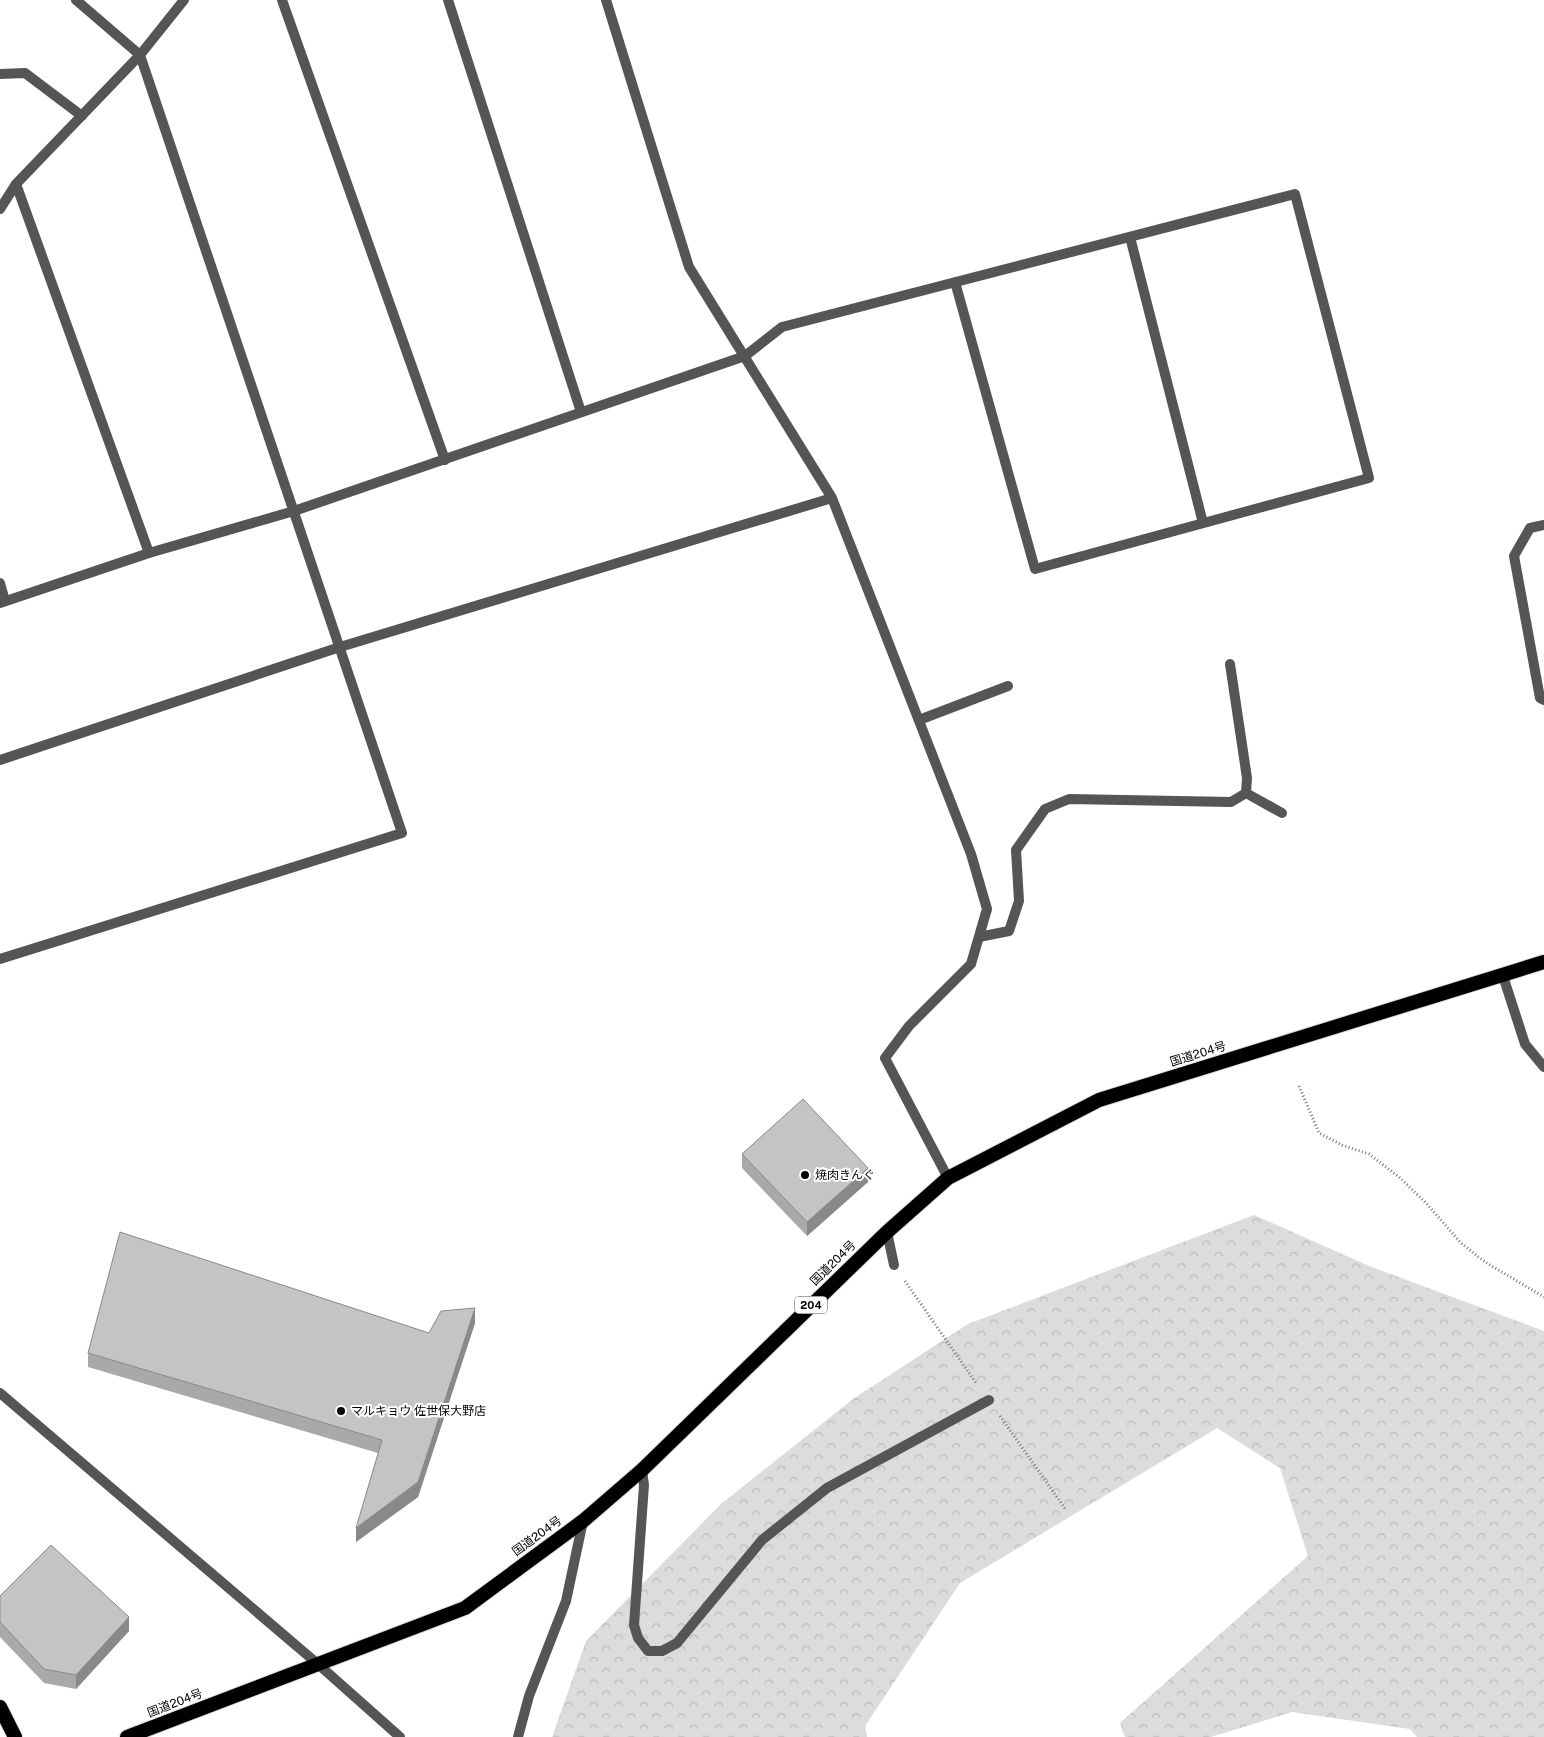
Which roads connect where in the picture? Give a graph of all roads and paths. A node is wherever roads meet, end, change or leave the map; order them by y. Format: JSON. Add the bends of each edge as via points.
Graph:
{"nodes":[{"id":1,"x":76,"y":0,"type":"edge"},
{"id":2,"x":184,"y":0,"type":"edge"},
{"id":3,"x":282,"y":0,"type":"edge"},
{"id":4,"x":448,"y":0,"type":"edge"},
{"id":5,"x":606,"y":0,"type":"edge"},
{"id":6,"x":140,"y":54,"type":"junction"},
{"id":7,"x":0,"y":74,"type":"edge"},
{"id":8,"x":82,"y":116,"type":"junction"},
{"id":9,"x":16,"y":184,"type":"junction"},
{"id":10,"x":0,"y":209,"type":"edge"},
{"id":11,"x":1130,"y":237,"type":"junction"},
{"id":12,"x":955,"y":282,"type":"junction"},
{"id":13,"x":745,"y":356,"type":"junction"},
{"id":14,"x":581,"y":412,"type":"junction"},
{"id":15,"x":445,"y":460,"type":"junction"},
{"id":16,"x":832,"y":498,"type":"junction"},
{"id":17,"x":294,"y":512,"type":"junction"},
{"id":18,"x":1203,"y":523,"type":"junction"},
{"id":19,"x":1544,"y":525,"type":"edge"},
{"id":20,"x":149,"y":553,"type":"junction"},
{"id":21,"x":0,"y":583,"type":"edge"},
{"id":22,"x":3,"y":602,"type":"edge"},
{"id":23,"x":340,"y":647,"type":"junction"},
{"id":24,"x":1230,"y":664,"type":"dead end"},
{"id":25,"x":1008,"y":686,"type":"dead end"},
{"id":26,"x":1544,"y":700,"type":"edge"},
{"id":27,"x":919,"y":720,"type":"junction"},
{"id":28,"x":0,"y":760,"type":"edge"},
{"id":29,"x":1246,"y":793,"type":"junction"},
{"id":30,"x":1282,"y":813,"type":"dead end"},
{"id":31,"x":979,"y":937,"type":"junction"},
{"id":32,"x":0,"y":959,"type":"edge"},
{"id":33,"x":1544,"y":962,"type":"edge"},
{"id":34,"x":1503,"y":976,"type":"junction"},
{"id":35,"x":1544,"y":1067,"type":"edge"},
{"id":36,"x":1299,"y":1086,"type":"dead end"},
{"id":37,"x":948,"y":1178,"type":"junction"},
{"id":38,"x":887,"y":1232,"type":"junction"},
{"id":39,"x":894,"y":1265,"type":"joint"},
{"id":40,"x":1544,"y":1297,"type":"edge"},
{"id":41,"x":0,"y":1393,"type":"edge"},
{"id":42,"x":989,"y":1400,"type":"junction"},
{"id":43,"x":642,"y":1470,"type":"junction"},
{"id":44,"x":1066,"y":1510,"type":"dead end"},
{"id":45,"x":583,"y":1521,"type":"junction"},
{"id":46,"x":319,"y":1665,"type":"junction"},
{"id":47,"x":0,"y":1707,"type":"edge"},
{"id":48,"x":16,"y":1737,"type":"edge"},
{"id":49,"x":127,"y":1737,"type":"edge"},
{"id":50,"x":400,"y":1737,"type":"edge"},
{"id":51,"x":518,"y":1737,"type":"edge"}],
"edges":[{"from":1,"to":6,"type":"street"},
{"from":2,"to":6,"type":"street"},
{"from":3,"to":15,"type":"street"},
{"from":4,"to":14,"type":"street"},
{"from":5,"to":13,"type":"street","via":[[690,267]]},
{"from":6,"to":8,"type":"street"},
{"from":6,"to":17,"type":"street"},
{"from":7,"to":8,"type":"street","via":[[25,73]]},
{"from":8,"to":9,"type":"street"},
{"from":9,"to":10,"type":"street"},
{"from":9,"to":20,"type":"street"},
{"from":11,"to":12,"type":"street"},
{"from":11,"to":18,"type":"street"},
{"from":11,"to":18,"type":"street","via":[[1295,194],[1369,478]]},
{"from":12,"to":13,"type":"street","via":[[782,327]]},
{"from":12,"to":18,"type":"street","via":[[1035,569]]},
{"from":13,"to":14,"type":"street"},
{"from":13,"to":16,"type":"street"},
{"from":14,"to":15,"type":"street"},
{"from":15,"to":17,"type":"street"},
{"from":16,"to":23,"type":"street"},
{"from":16,"to":27,"type":"street"},
{"from":17,"to":20,"type":"street"},
{"from":17,"to":23,"type":"street"},
{"from":19,"to":26,"type":"street","via":[[1530,528],[1514,556],[1540,698]]},
{"from":20,"to":22,"type":"street"},
{"from":21,"to":22,"type":"street"},
{"from":23,"to":28,"type":"street"},
{"from":23,"to":32,"type":"street","via":[[402,833]]},
{"from":24,"to":29,"type":"street","via":[[1247,778]]},
{"from":25,"to":27,"type":"street"},
{"from":27,"to":31,"type":"street","via":[[971,854],[987,909]]},
{"from":29,"to":30,"type":"street"},
{"from":29,"to":31,"type":"street","via":[[1231,802],[1069,799],[1045,809],[1016,850],[1019,901],[1009,931]]},
{"from":31,"to":37,"type":"street","via":[[972,964],[909,1026],[885,1058]]},
{"from":33,"to":34,"type":"highway","name":"国道204号","number":"204"},
{"from":34,"to":35,"type":"street","via":[[1525,1044]]},
{"from":34,"to":37,"type":"highway","name":"国道204号","number":"204","via":[[1098,1100]]},
{"from":36,"to":40,"type":"path","via":[[1319,1133],[1369,1154],[1399,1177],[1461,1242],[1485,1262]]},
{"from":37,"to":38,"type":"highway","name":"国道204号","number":"204"},
{"from":38,"to":39,"type":"street"},
{"from":38,"to":43,"type":"highway","name":"国道204号","number":"204"},
{"from":39,"to":42,"type":"path"},
{"from":41,"to":46,"type":"street"},
{"from":42,"to":43,"type":"street","via":[[827,1488],[762,1540],[677,1644],[662,1651],[648,1651],[638,1638],[634,1625],[644,1485]]},
{"from":42,"to":44,"type":"path"},
{"from":43,"to":45,"type":"highway","name":"国道204号","number":"204"},
{"from":45,"to":46,"type":"highway","name":"国道204号","number":"204","via":[[464,1608]]},
{"from":45,"to":51,"type":"street","via":[[566,1601],[529,1696]]},
{"from":46,"to":49,"type":"highway","name":"国道204号","number":"204"},
{"from":46,"to":50,"type":"street"},
{"from":47,"to":48,"type":"highway"}]}
